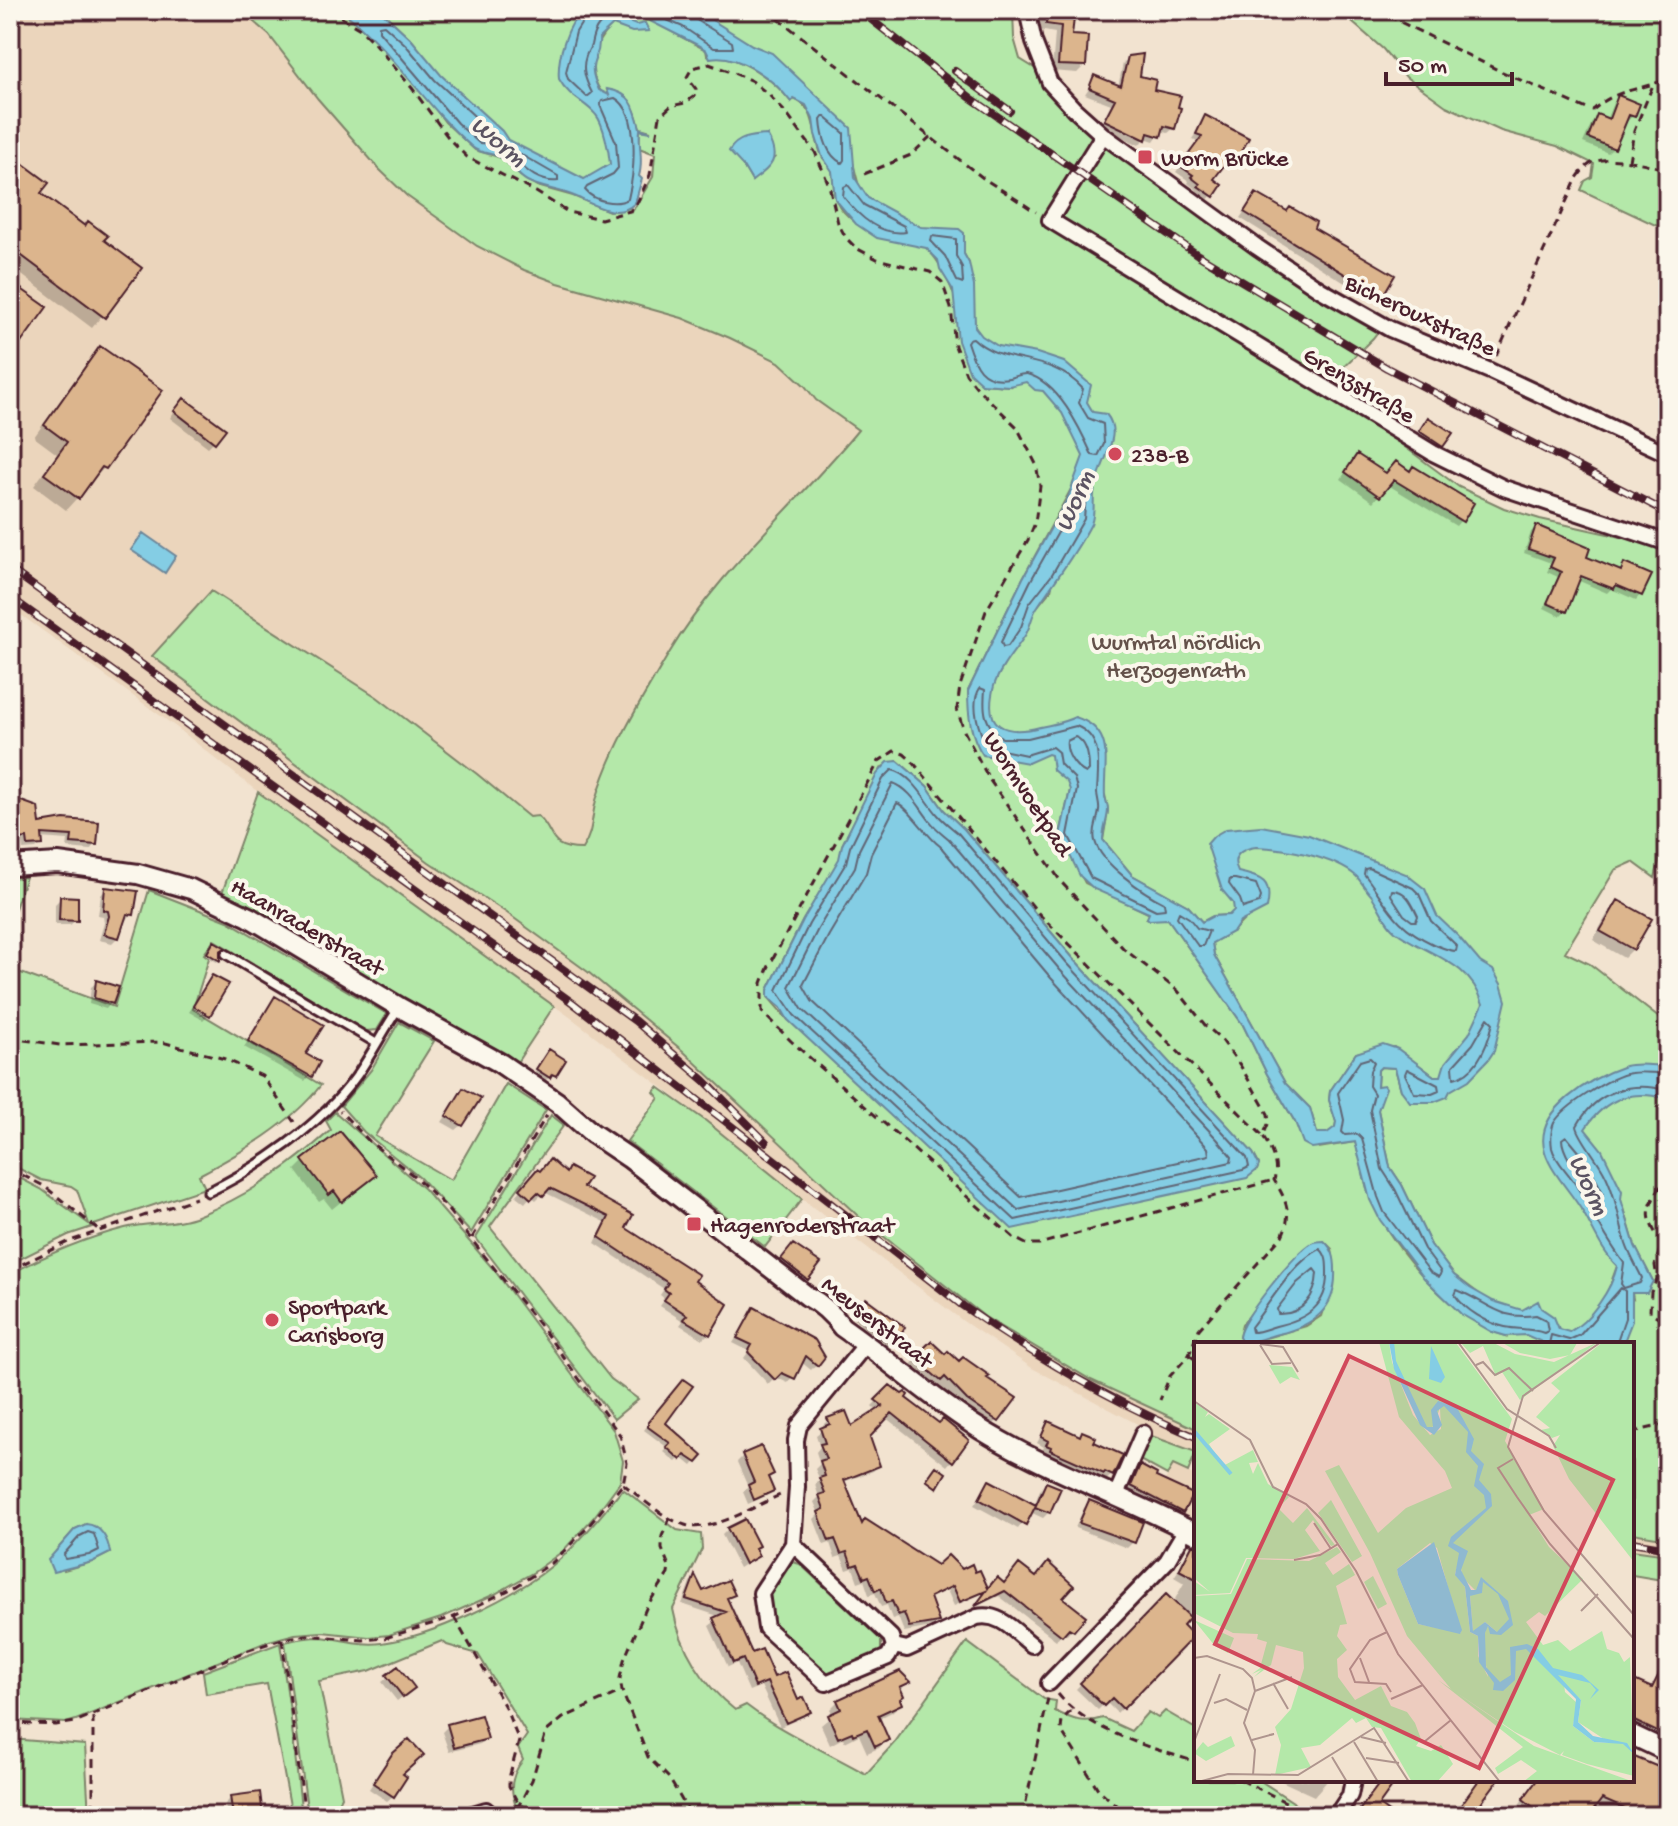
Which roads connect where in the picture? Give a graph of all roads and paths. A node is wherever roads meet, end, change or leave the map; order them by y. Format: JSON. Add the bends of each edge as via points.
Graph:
{"nodes":[{"id":1,"x":329,"y":10,"type":"edge"},
{"id":2,"x":767,"y":10,"type":"edge"},
{"id":3,"x":1027,"y":10,"type":"edge"},
{"id":4,"x":1376,"y":10,"type":"edge"},
{"id":5,"x":1668,"y":78,"type":"edge"},
{"id":6,"x":1653,"y":85,"type":"junction"},
{"id":7,"x":1103,"y":135,"type":"junction"},
{"id":8,"x":931,"y":136,"type":"junction"},
{"id":9,"x":1629,"y":161,"type":"junction"},
{"id":10,"x":1668,"y":171,"type":"edge"},
{"id":11,"x":864,"y":174,"type":"dead end"},
{"id":12,"x":1050,"y":220,"type":"junction"},
{"id":13,"x":1490,"y":371,"type":"junction"},
{"id":14,"x":1668,"y":454,"type":"edge"},
{"id":15,"x":1668,"y":543,"type":"edge"},
{"id":16,"x":10,"y":866,"type":"edge"},
{"id":17,"x":226,"y":954,"type":"dead end"},
{"id":18,"x":399,"y":1007,"type":"junction"},
{"id":19,"x":10,"y":1038,"type":"edge"},
{"id":20,"x":376,"y":1043,"type":"junction"},
{"id":21,"x":557,"y":1102,"type":"junction"},
{"id":22,"x":333,"y":1103,"type":"junction"},
{"id":23,"x":300,"y":1132,"type":"junction"},
{"id":24,"x":1263,"y":1136,"type":"junction"},
{"id":25,"x":10,"y":1169,"type":"edge"},
{"id":26,"x":1668,"y":1174,"type":"edge"},
{"id":27,"x":1274,"y":1180,"type":"junction"},
{"id":28,"x":208,"y":1192,"type":"joint"},
{"id":29,"x":99,"y":1230,"type":"junction"},
{"id":30,"x":472,"y":1238,"type":"junction"},
{"id":31,"x":10,"y":1270,"type":"edge"},
{"id":32,"x":1668,"y":1327,"type":"edge"},
{"id":33,"x":866,"y":1344,"type":"junction"},
{"id":34,"x":1189,"y":1355,"type":"junction"},
{"id":35,"x":1194,"y":1359,"type":"edge"},
{"id":36,"x":1160,"y":1400,"type":"dead end"},
{"id":37,"x":1668,"y":1418,"type":"edge"},
{"id":38,"x":1666,"y":1424,"type":"edge"},
{"id":39,"x":1634,"y":1432,"type":"edge"},
{"id":40,"x":1143,"y":1433,"type":"dead end"},
{"id":41,"x":623,"y":1484,"type":"junction"},
{"id":42,"x":783,"y":1493,"type":"dead end"},
{"id":43,"x":1116,"y":1495,"type":"junction"},
{"id":44,"x":670,"y":1518,"type":"junction"},
{"id":45,"x":1191,"y":1532,"type":"edge"},
{"id":46,"x":793,"y":1544,"type":"junction"},
{"id":47,"x":454,"y":1617,"type":"junction"},
{"id":48,"x":282,"y":1639,"type":"junction"},
{"id":49,"x":1032,"y":1645,"type":"dead end"},
{"id":50,"x":894,"y":1646,"type":"junction"},
{"id":51,"x":1049,"y":1683,"type":"joint"},
{"id":52,"x":622,"y":1691,"type":"junction"},
{"id":53,"x":1047,"y":1701,"type":"dead end"},
{"id":54,"x":1071,"y":1711,"type":"junction"},
{"id":55,"x":93,"y":1717,"type":"junction"},
{"id":56,"x":10,"y":1723,"type":"edge"},
{"id":57,"x":1634,"y":1736,"type":"edge"},
{"id":58,"x":1668,"y":1752,"type":"edge"},
{"id":59,"x":1194,"y":1761,"type":"edge"},
{"id":60,"x":1245,"y":1782,"type":"edge"},
{"id":61,"x":1353,"y":1782,"type":"edge"},
{"id":62,"x":519,"y":1805,"type":"junction"},
{"id":63,"x":486,"y":1810,"type":"joint"},
{"id":64,"x":93,"y":1816,"type":"edge"},
{"id":65,"x":305,"y":1816,"type":"edge"},
{"id":66,"x":466,"y":1816,"type":"edge"},
{"id":67,"x":537,"y":1816,"type":"edge"},
{"id":68,"x":691,"y":1816,"type":"edge"},
{"id":69,"x":1023,"y":1816,"type":"edge"},
{"id":70,"x":1128,"y":1816,"type":"edge"},
{"id":71,"x":1314,"y":1816,"type":"edge"},
{"id":72,"x":1336,"y":1816,"type":"edge"}],
"edges":[{"from":1,"to":24,"type":"path","name":"Wormvoetpad","via":[[374,43],[467,157],[558,208],[601,219],[636,205],[650,175],[660,116],[696,95],[687,77],[692,68],[709,64],[734,73],[769,95],[811,146],[849,242],[863,254],[915,266],[942,282],[966,374],[1017,427],[1036,464],[1040,486],[1035,523],[986,611],[960,686],[957,709],[964,731],[989,779],[1062,883],[1124,949],[1178,991],[1231,1051],[1268,1114]]},
{"from":2,"to":8,"type":"path"},
{"from":3,"to":7,"type":"street","via":[[1050,83]]},
{"from":4,"to":6,"type":"path","via":[[1587,109],[1617,92]]},
{"from":5,"to":6,"type":"path"},
{"from":6,"to":9,"type":"path","via":[[1634,131]]},
{"from":7,"to":12,"type":"street"},
{"from":7,"to":13,"type":"street","name":"Bicherouxstraße","via":[[1321,290],[1390,329]]},
{"from":8,"to":11,"type":"path","via":[[911,155]]},
{"from":8,"to":12,"type":"path","via":[[983,178]]},
{"from":9,"to":10,"type":"path"},
{"from":9,"to":13,"type":"path","via":[[1597,161],[1577,178]]},
{"from":12,"to":15,"type":"street","name":"Grenzstraße","via":[[1433,453],[1504,488]]},
{"from":13,"to":14,"type":"street","name":"Bicherouxstraße"},
{"from":16,"to":18,"type":"street","name":"Haanraderstraat","via":[[85,866],[191,889],[249,917]]},
{"from":17,"to":20,"type":"lane"},
{"from":18,"to":20,"type":"lane"},
{"from":18,"to":21,"type":"street","name":"Haanraderstraat","via":[[500,1063]]},
{"from":19,"to":23,"type":"path","via":[[60,1045],[162,1042],[225,1059],[262,1076]]},
{"from":20,"to":22,"type":"lane"},
{"from":21,"to":30,"type":"path"},
{"from":21,"to":33,"type":"street","name":"Meuserstraat"},
{"from":22,"to":23,"type":"lane"},
{"from":22,"to":30,"type":"path","via":[[370,1142],[429,1190]]},
{"from":23,"to":28,"type":"lane"},
{"from":24,"to":27,"type":"path","name":"Wormvoetpad","via":[[1273,1154]]},
{"from":24,"to":27,"type":"path","via":[[1040,915],[912,761],[894,751],[879,761],[768,968],[762,1012],[1026,1244]]},
{"from":25,"to":29,"type":"path","via":[[44,1186]]},
{"from":26,"to":32,"type":"path","via":[[1648,1212],[1649,1224],[1662,1243],[1650,1312]]},
{"from":27,"to":34,"type":"path","name":"Wormvoetpad","via":[[1286,1198],[1287,1227],[1199,1329]]},
{"from":28,"to":29,"type":"path"},
{"from":29,"to":31,"type":"path"},
{"from":30,"to":41,"type":"path","via":[[611,1421],[625,1452]]},
{"from":33,"to":43,"type":"street","name":"Meuserstraat","via":[[980,1429]]},
{"from":33,"to":46,"type":"street","via":[[799,1426]]},
{"from":34,"to":35,"type":"path"},
{"from":34,"to":36,"type":"path","name":"Wormvoetpad","via":[[1170,1376]]},
{"from":37,"to":38,"type":"path"},
{"from":38,"to":39,"type":"path"},
{"from":40,"to":43,"type":"street"},
{"from":41,"to":44,"type":"path"},
{"from":41,"to":47,"type":"path","via":[[553,1562]]},
{"from":42,"to":44,"type":"path","via":[[699,1527]]},
{"from":43,"to":45,"type":"street","name":"Meuserstraat"},
{"from":44,"to":52,"type":"path","via":[[662,1536],[668,1574],[647,1606],[624,1660]]},
{"from":45,"to":51,"type":"street"},
{"from":46,"to":50,"type":"street","via":[[891,1637]]},
{"from":46,"to":50,"type":"street","via":[[761,1593],[770,1633],[826,1683],[888,1657]]},
{"from":47,"to":48,"type":"path","via":[[385,1638]]},
{"from":47,"to":62,"type":"path","via":[[519,1741],[509,1786]]},
{"from":48,"to":55,"type":"path"},
{"from":48,"to":65,"type":"path"},
{"from":49,"to":50,"type":"street","via":[[989,1614],[907,1649]]},
{"from":51,"to":54,"type":"path"},
{"from":52,"to":62,"type":"path","via":[[563,1718],[546,1732]]},
{"from":52,"to":68,"type":"path","via":[[648,1757],[669,1778]]},
{"from":53,"to":69,"type":"path"},
{"from":54,"to":59,"type":"path"},
{"from":54,"to":70,"type":"path","via":[[1061,1730],[1098,1789]]},
{"from":55,"to":56,"type":"path","via":[[56,1725]]},
{"from":55,"to":64,"type":"path"},
{"from":57,"to":58,"type":"street"},
{"from":60,"to":71,"type":"path"},
{"from":61,"to":72,"type":"street"},
{"from":62,"to":63,"type":"path"},
{"from":62,"to":67,"type":"path"},
{"from":63,"to":66,"type":"street"}]}
